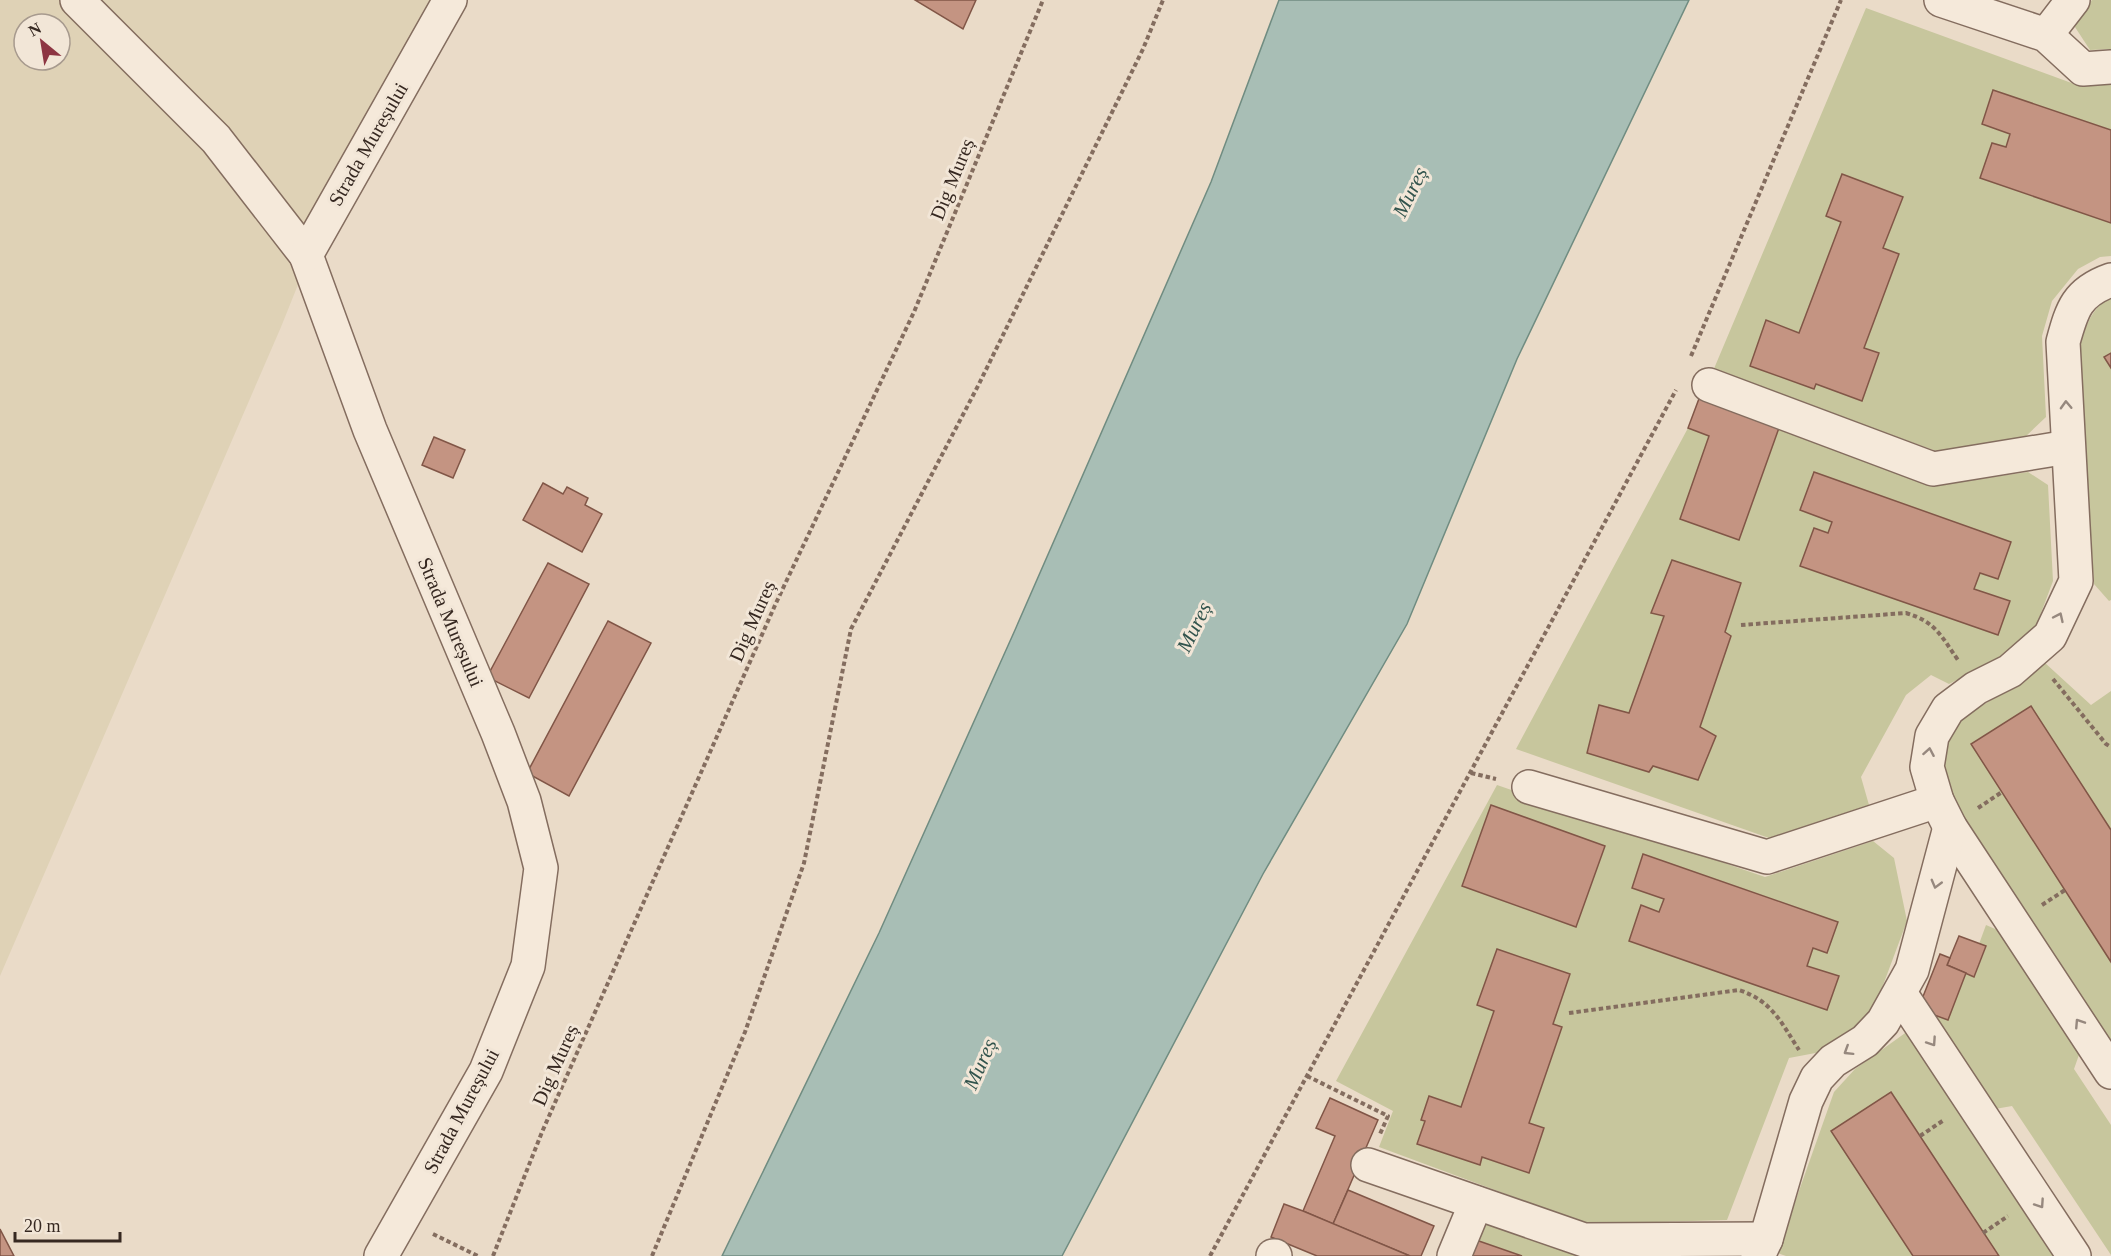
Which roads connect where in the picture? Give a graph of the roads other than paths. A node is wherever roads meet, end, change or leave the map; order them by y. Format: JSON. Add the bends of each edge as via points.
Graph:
{"nodes":[{"id":1,"x":77,"y":0,"type":"edge"},
{"id":2,"x":450,"y":0,"type":"edge"},
{"id":3,"x":1941,"y":0,"type":"edge"},
{"id":4,"x":2073,"y":0,"type":"edge"},
{"id":5,"x":2046,"y":35,"type":"junction"},
{"id":6,"x":2111,"y":67,"type":"edge"},
{"id":7,"x":306,"y":255,"type":"junction"},
{"id":8,"x":2111,"y":280,"type":"edge"},
{"id":9,"x":1692,"y":379,"type":"road end"},
{"id":10,"x":2068,"y":447,"type":"junction"},
{"id":11,"x":1529,"y":787,"type":"dead end"},
{"id":12,"x":1944,"y":814,"type":"junction"},
{"id":13,"x":1900,"y":993,"type":"junction"},
{"id":14,"x":2111,"y":1072,"type":"edge"},
{"id":15,"x":1368,"y":1165,"type":"road end"},
{"id":16,"x":1476,"y":1203,"type":"junction"},
{"id":17,"x":1762,"y":1247,"type":"edge"},
{"id":18,"x":381,"y":1256,"type":"edge"},
{"id":19,"x":1454,"y":1256,"type":"edge"},
{"id":20,"x":2074,"y":1256,"type":"edge"}],
"edges":[{"from":1,"to":7,"type":"street","via":[[216,140]]},
{"from":2,"to":7,"type":"street","name":"Strada Mureșului"},
{"from":3,"to":5,"type":"street"},
{"from":4,"to":5,"type":"street"},
{"from":5,"to":6,"type":"street","via":[[2083,69]]},
{"from":7,"to":18,"type":"street","name":"Strada Mureșului","via":[[370,430],[502,743],[524,801],[541,868],[528,966],[486,1071]]},
{"from":10,"to":8,"type":"street","one_way":true,"via":[[2063,342],[2072,309],[2092,286]]},
{"from":9,"to":10,"type":"street","via":[[1933,469]]},
{"from":12,"to":10,"type":"street","one_way":true,"via":[[1927,767],[1932,736],[1948,709],[1976,688],[2010,671],[2050,636],[2076,581]]},
{"from":11,"to":12,"type":"street","via":[[1767,857]]},
{"from":12,"to":13,"type":"street","one_way":true,"via":[[1922,939]]},
{"from":14,"to":12,"type":"street","one_way":true},
{"from":13,"to":17,"type":"street","one_way":true,"via":[[1883,1022],[1865,1041],[1833,1061],[1817,1078],[1806,1101]]},
{"from":13,"to":20,"type":"street","one_way":true},
{"from":15,"to":16,"type":"street"},
{"from":16,"to":17,"type":"street","via":[[1584,1240]]},
{"from":16,"to":19,"type":"street"}]}
